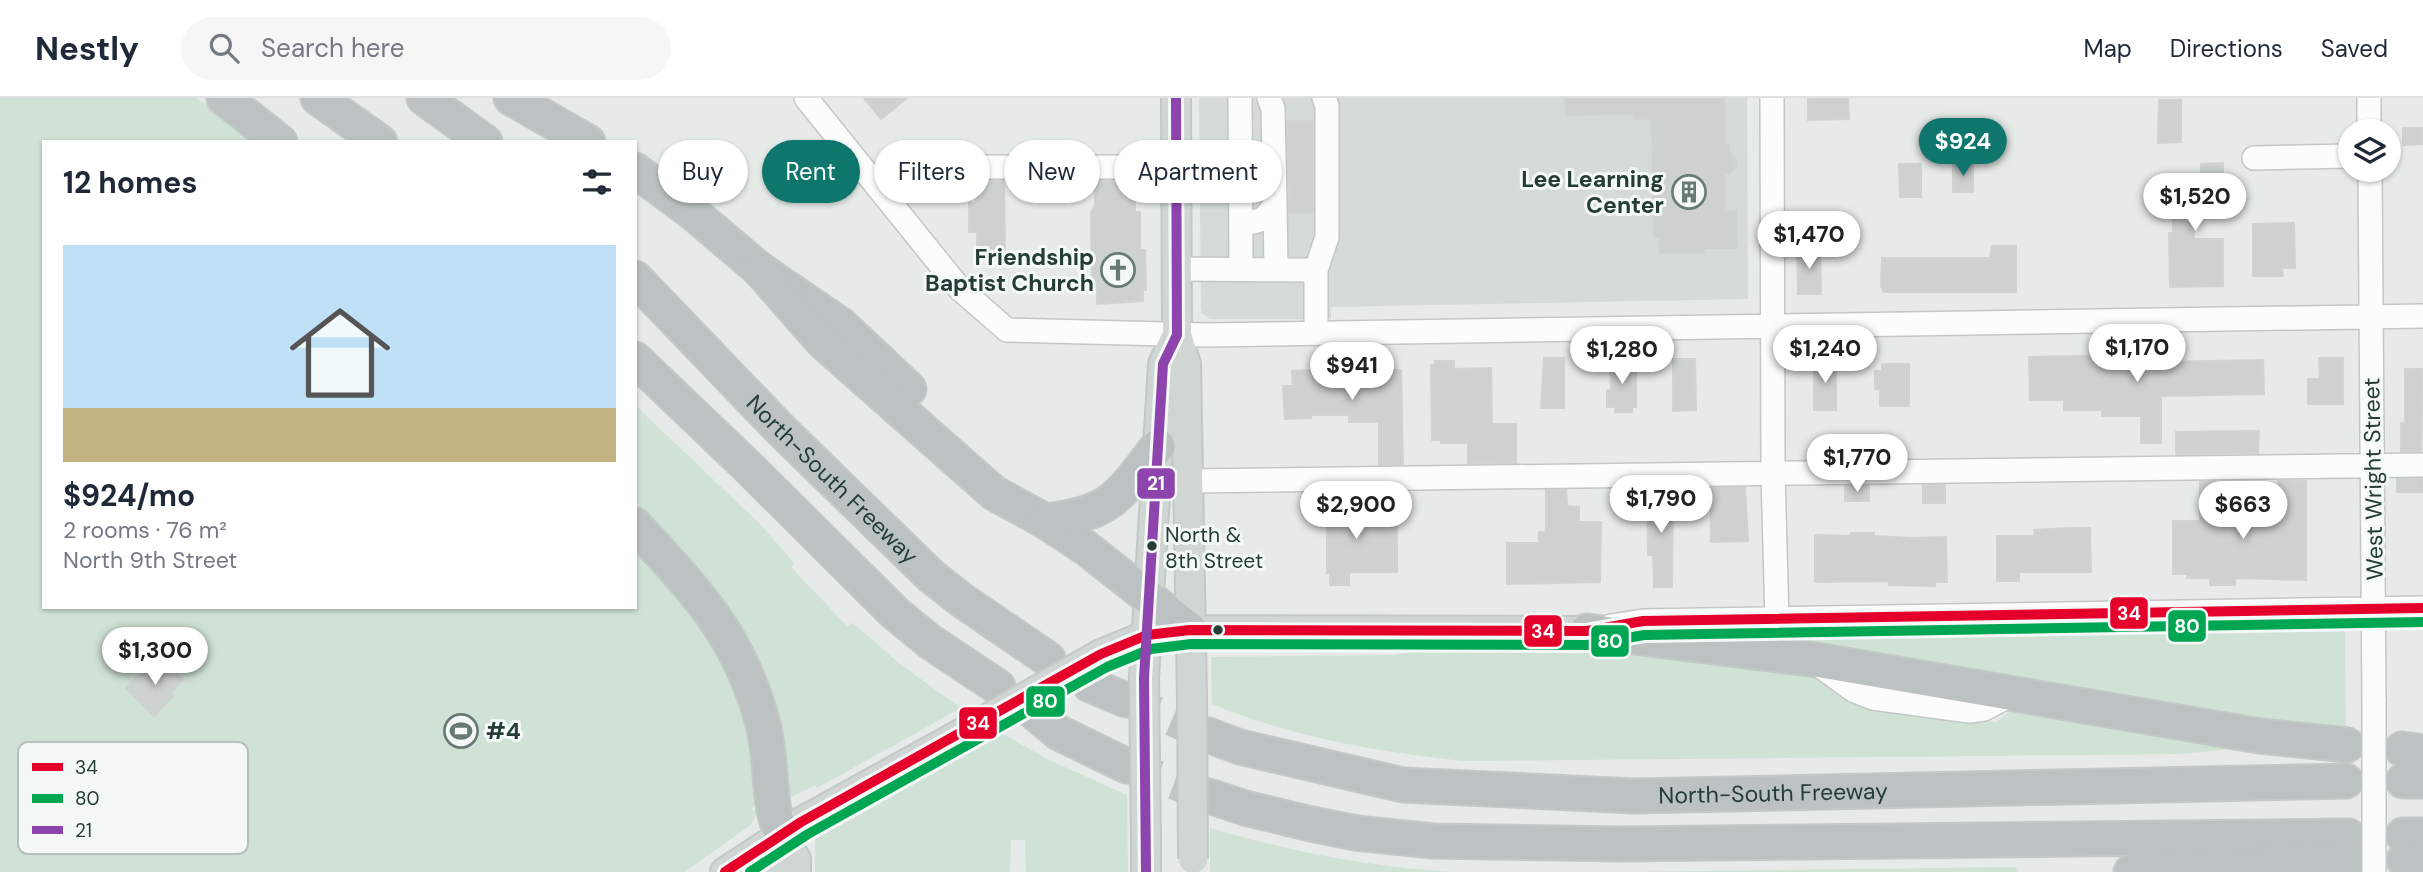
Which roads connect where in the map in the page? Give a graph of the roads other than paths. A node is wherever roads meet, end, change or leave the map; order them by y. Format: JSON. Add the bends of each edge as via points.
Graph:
{"nodes":[{"id":1,"x":224,"y":98,"type":"edge"},
{"id":2,"x":318,"y":98,"type":"edge"},
{"id":3,"x":424,"y":98,"type":"edge"},
{"id":4,"x":511,"y":98,"type":"edge"},
{"id":5,"x":806,"y":98,"type":"edge"},
{"id":6,"x":1176,"y":98,"type":"edge"},
{"id":7,"x":1240,"y":98,"type":"edge"},
{"id":8,"x":1324,"y":98,"type":"edge"},
{"id":9,"x":1772,"y":98,"type":"edge"},
{"id":10,"x":2369,"y":98,"type":"edge"},
{"id":11,"x":1275,"y":102,"type":"edge"},
{"id":12,"x":2369,"y":119,"type":"edge"},
{"id":13,"x":277,"y":140,"type":"edge"},
{"id":14,"x":377,"y":140,"type":"edge"},
{"id":15,"x":482,"y":140,"type":"edge"},
{"id":16,"x":584,"y":140,"type":"edge"},
{"id":17,"x":1176,"y":140,"type":"edge"},
{"id":18,"x":1275,"y":140,"type":"edge"},
{"id":19,"x":2338,"y":156,"type":"edge"},
{"id":20,"x":2255,"y":158,"type":"dead end"},
{"id":21,"x":990,"y":167,"type":"edge"},
{"id":22,"x":1114,"y":167,"type":"edge"},
{"id":23,"x":637,"y":171,"type":"edge"},
{"id":24,"x":2370,"y":182,"type":"edge"},
{"id":25,"x":874,"y":183,"type":"edge"},
{"id":26,"x":890,"y":203,"type":"edge"},
{"id":27,"x":1176,"y":203,"type":"edge"},
{"id":28,"x":1275,"y":203,"type":"joint"},
{"id":29,"x":1241,"y":223,"type":"junction"},
{"id":30,"x":1177,"y":269,"type":"junction"},
{"id":31,"x":1241,"y":270,"type":"junction"},
{"id":32,"x":1276,"y":270,"type":"junction"},
{"id":33,"x":1316,"y":270,"type":"junction"},
{"id":34,"x":637,"y":280,"type":"edge"},
{"id":35,"x":2371,"y":317,"type":"junction"},
{"id":36,"x":2423,"y":317,"type":"edge"},
{"id":37,"x":1772,"y":327,"type":"junction"},
{"id":38,"x":1316,"y":333,"type":"junction"},
{"id":39,"x":1177,"y":335,"type":"junction"},
{"id":40,"x":637,"y":361,"type":"edge"},
{"id":41,"x":1158,"y":446,"type":"junction"},
{"id":42,"x":2373,"y":464,"type":"junction"},
{"id":43,"x":2423,"y":464,"type":"edge"},
{"id":44,"x":1773,"y":474,"type":"junction"},
{"id":45,"x":1188,"y":481,"type":"junction"},
{"id":46,"x":1038,"y":517,"type":"junction"},
{"id":47,"x":637,"y":527,"type":"edge"},
{"id":48,"x":1148,"y":599,"type":"junction"},
{"id":49,"x":2374,"y":608,"type":"junction"},
{"id":50,"x":2423,"y":608,"type":"edge"},
{"id":51,"x":1777,"y":620,"type":"junction"},
{"id":52,"x":1190,"y":630,"type":"junction"},
{"id":53,"x":1587,"y":631,"type":"junction"},
{"id":54,"x":1147,"y":635,"type":"junction"},
{"id":55,"x":1048,"y":659,"type":"dead end"},
{"id":56,"x":1090,"y":685,"type":"dead end"},
{"id":57,"x":998,"y":687,"type":"dead end"},
{"id":58,"x":1135,"y":689,"type":"junction"},
{"id":59,"x":1035,"y":713,"type":"dead end"},
{"id":60,"x":1208,"y":736,"type":"tunnel mouth"},
{"id":61,"x":2347,"y":745,"type":"dead end"},
{"id":62,"x":1127,"y":766,"type":"tunnel mouth"},
{"id":63,"x":2346,"y":781,"type":"dead end"},
{"id":64,"x":1209,"y":796,"type":"tunnel mouth"},
{"id":65,"x":781,"y":835,"type":"junction"},
{"id":66,"x":2389,"y":851,"type":"edge"},
{"id":67,"x":1192,"y":865,"type":"edge"},
{"id":68,"x":725,"y":872,"type":"edge"},
{"id":69,"x":776,"y":872,"type":"edge"},
{"id":70,"x":796,"y":872,"type":"edge"},
{"id":71,"x":1146,"y":872,"type":"edge"},
{"id":72,"x":2131,"y":872,"type":"edge"}],
"edges":[{"from":1,"to":13,"type":"highway"},
{"from":2,"to":14,"type":"highway"},
{"from":3,"to":15,"type":"highway"},
{"from":4,"to":16,"type":"highway"},
{"from":5,"to":25,"type":"street"},
{"from":6,"to":17,"type":"main road"},
{"from":7,"to":29,"type":"street"},
{"from":8,"to":33,"type":"street","via":[[1327,237]]},
{"from":9,"to":37,"type":"street"},
{"from":10,"to":12,"type":"street"},
{"from":11,"to":18,"type":"street"},
{"from":19,"to":20,"type":"street"},
{"from":21,"to":22,"type":"street"},
{"from":23,"to":46,"type":"highway","via":[[759,269],[841,325]]},
{"from":24,"to":35,"type":"street","name":"West Wright Street"},
{"from":26,"to":39,"type":"street","via":[[960,289],[1007,330]]},
{"from":27,"to":30,"type":"main road"},
{"from":28,"to":29,"type":"street","via":[[1258,223]]},
{"from":28,"to":32,"type":"street"},
{"from":29,"to":31,"type":"street"},
{"from":30,"to":31,"type":"street"},
{"from":30,"to":39,"type":"main road"},
{"from":31,"to":32,"type":"street"},
{"from":32,"to":33,"type":"street"},
{"from":33,"to":38,"type":"street"},
{"from":34,"to":55,"type":"highway","name":"North-South Freeway","via":[[779,428],[931,576]]},
{"from":35,"to":36,"type":"street"},
{"from":35,"to":37,"type":"street"},
{"from":35,"to":42,"type":"street","name":"West Wright Street"},
{"from":37,"to":38,"type":"street"},
{"from":37,"to":44,"type":"street"},
{"from":38,"to":39,"type":"street"},
{"from":39,"to":41,"type":"main road","via":[[1163,364]]},
{"from":39,"to":45,"type":"main road","via":[[1186,364]]},
{"from":40,"to":57,"type":"highway","via":[[895,613]]},
{"from":41,"to":46,"type":"highway","via":[[1126,486],[1100,509],[1070,518]]},
{"from":41,"to":48,"type":"main road"},
{"from":42,"to":43,"type":"street"},
{"from":42,"to":44,"type":"street"},
{"from":42,"to":49,"type":"street","name":"West Wright Street"},
{"from":44,"to":45,"type":"street"},
{"from":44,"to":51,"type":"street"},
{"from":45,"to":52,"type":"main road"},
{"from":46,"to":48,"type":"highway","via":[[1086,548]]},
{"from":47,"to":65,"type":"highway","via":[[703,600],[740,659],[764,726]]},
{"from":48,"to":52,"type":"highway"},
{"from":48,"to":54,"type":"main road"},
{"from":49,"to":50,"type":"street"},
{"from":49,"to":51,"type":"street"},
{"from":49,"to":66,"type":"street","name":"West Wright Street","bridge":true,"via":[[2374,701]]},
{"from":51,"to":53,"type":"street","via":[[1643,621]]},
{"from":52,"to":53,"type":"main road"},
{"from":52,"to":54,"type":"main road"},
{"from":52,"to":67,"type":"main road","bridge":true},
{"from":53,"to":61,"type":"highway","via":[[1810,659],[2260,736]]},
{"from":54,"to":58,"type":"main road"},
{"from":54,"to":65,"type":"main road","bridge":true,"via":[[1101,654]]},
{"from":56,"to":58,"type":"highway"},
{"from":58,"to":71,"type":"main road","bridge":true},
{"from":59,"to":62,"type":"highway","via":[[1059,733]]},
{"from":60,"to":63,"type":"highway","name":"North-South Freeway","via":[[1404,785],[1635,796]]},
{"from":64,"to":66,"type":"highway","via":[[1356,833],[1433,841]]},
{"from":65,"to":68,"type":"main road"},
{"from":65,"to":69,"type":"main road"},
{"from":65,"to":70,"type":"main road","via":[[796,859]]},
{"from":66,"to":72,"type":"highway"}]}
